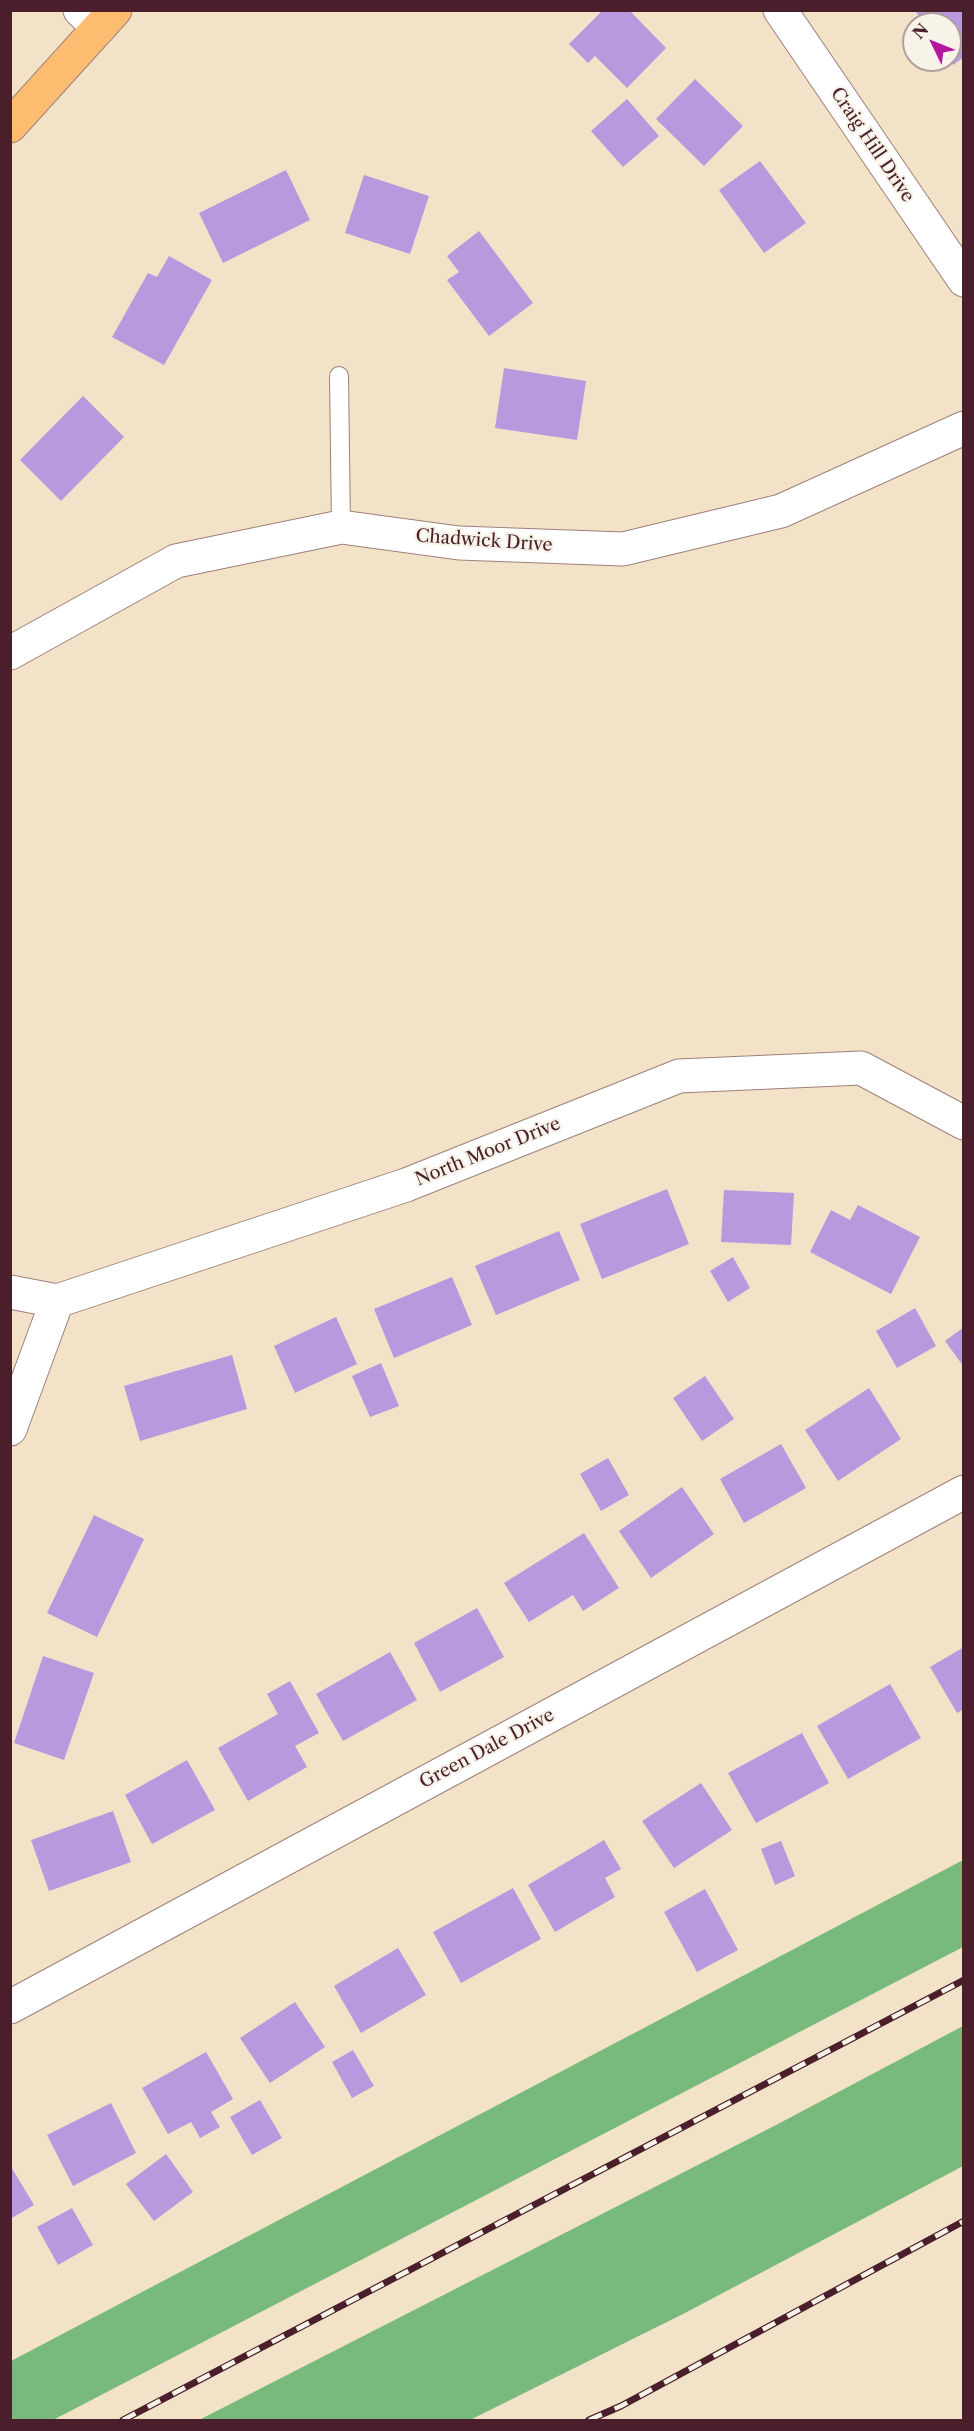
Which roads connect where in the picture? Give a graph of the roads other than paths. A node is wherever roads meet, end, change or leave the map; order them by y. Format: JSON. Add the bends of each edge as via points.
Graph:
{"nodes":[{"id":1,"x":780,"y":10,"type":"edge"},
{"id":2,"x":98,"y":16,"type":"edge"},
{"id":3,"x":10,"y":126,"type":"edge"},
{"id":4,"x":963,"y":280,"type":"edge"},
{"id":5,"x":339,"y":376,"type":"dead end"},
{"id":6,"x":963,"y":428,"type":"edge"},
{"id":7,"x":341,"y":527,"type":"junction"},
{"id":8,"x":10,"y":653,"type":"edge"},
{"id":9,"x":963,"y":1123,"type":"edge"},
{"id":10,"x":10,"y":1292,"type":"edge"},
{"id":11,"x":57,"y":1301,"type":"junction"},
{"id":12,"x":10,"y":1429,"type":"edge"},
{"id":13,"x":963,"y":1492,"type":"edge"},
{"id":14,"x":10,"y":2007,"type":"edge"}],
"edges":[{"from":1,"to":4,"type":"street","name":"Craig Hill Drive"},
{"from":2,"to":3,"type":"main road"},
{"from":5,"to":7,"type":"lane"},
{"from":6,"to":7,"type":"street","name":"Chadwick Drive","via":[[781,511],[623,549],[459,543]]},
{"from":7,"to":8,"type":"street","name":"Chadwick Drive","via":[[176,561]]},
{"from":9,"to":11,"type":"street","name":"North Moor Drive","via":[[861,1068],[679,1076],[406,1185]]},
{"from":10,"to":11,"type":"street","name":"North Moor Drive"},
{"from":11,"to":12,"type":"street"},
{"from":13,"to":14,"type":"street","name":"Green Dale Drive"}]}
